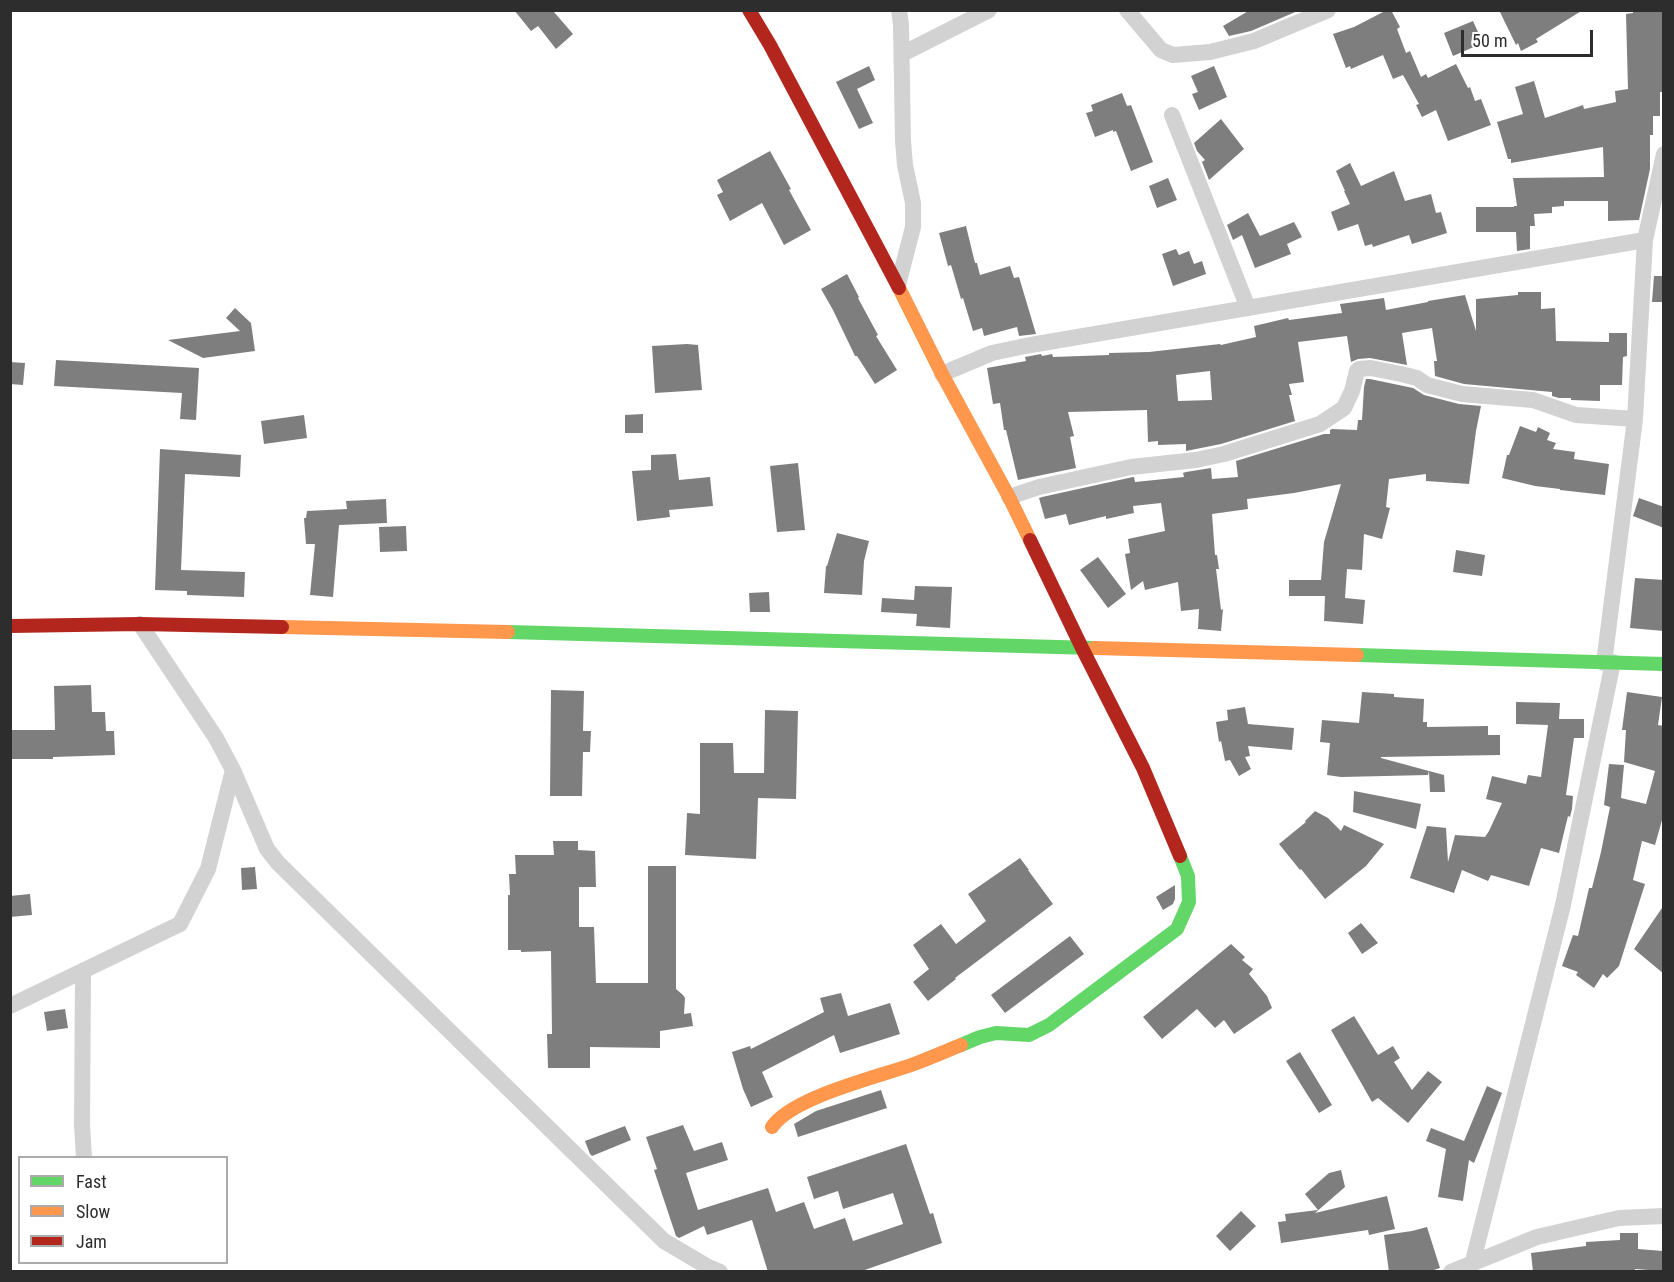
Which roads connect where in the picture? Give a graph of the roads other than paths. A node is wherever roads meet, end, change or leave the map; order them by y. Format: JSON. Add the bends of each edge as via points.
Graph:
{"nodes":[{"id":1,"x":749,"y":10,"type":"edge"},
{"id":2,"x":898,"y":10,"type":"edge"},
{"id":3,"x":989,"y":10,"type":"edge"},
{"id":4,"x":1127,"y":10,"type":"edge"},
{"id":5,"x":1328,"y":10,"type":"edge"},
{"id":6,"x":902,"y":54,"type":"junction"},
{"id":7,"x":1172,"y":115,"type":"dead end"},
{"id":8,"x":1664,"y":154,"type":"edge"},
{"id":9,"x":1645,"y":240,"type":"junction"},
{"id":10,"x":898,"y":285,"type":"junction"},
{"id":11,"x":1248,"y":308,"type":"junction"},
{"id":12,"x":942,"y":374,"type":"junction"},
{"id":13,"x":1635,"y":419,"type":"junction"},
{"id":14,"x":1009,"y":497,"type":"junction"},
{"id":15,"x":140,"y":624,"type":"junction"},
{"id":16,"x":10,"y":626,"type":"edge"},
{"id":17,"x":1082,"y":648,"type":"junction"},
{"id":18,"x":1608,"y":663,"type":"junction"},
{"id":19,"x":1664,"y":664,"type":"edge"},
{"id":20,"x":233,"y":770,"type":"junction"},
{"id":21,"x":83,"y":971,"type":"junction"},
{"id":22,"x":10,"y":1006,"type":"edge"},
{"id":23,"x":772,"y":1127,"type":"dead end"},
{"id":24,"x":84,"y":1156,"type":"edge"},
{"id":25,"x":1664,"y":1216,"type":"edge"},
{"id":26,"x":1473,"y":1262,"type":"junction"},
{"id":27,"x":720,"y":1272,"type":"edge"},
{"id":28,"x":1451,"y":1272,"type":"edge"}],
"edges":[{"from":1,"to":10,"type":"street"},
{"from":2,"to":6,"type":"street"},
{"from":3,"to":6,"type":"street"},
{"from":4,"to":5,"type":"street","via":[[1161,50],[1173,55],[1210,52],[1254,41]]},
{"from":6,"to":10,"type":"street","via":[[903,141],[913,227]]},
{"from":7,"to":11,"type":"street"},
{"from":8,"to":9,"type":"street"},
{"from":9,"to":11,"type":"street"},
{"from":9,"to":13,"type":"street"},
{"from":10,"to":12,"type":"street"},
{"from":11,"to":12,"type":"street","via":[[1003,350]]},
{"from":12,"to":14,"type":"street"},
{"from":13,"to":14,"type":"street","via":[[1576,415],[1533,400],[1462,394],[1401,374],[1359,369],[1344,408],[1320,424],[1224,454],[1131,467]]},
{"from":13,"to":18,"type":"street"},
{"from":14,"to":17,"type":"street"},
{"from":15,"to":16,"type":"street"},
{"from":15,"to":17,"type":"street"},
{"from":15,"to":20,"type":"street"},
{"from":17,"to":18,"type":"street"},
{"from":17,"to":23,"type":"street","via":[[1143,768],[1188,876],[1189,902],[1177,929],[1049,1025],[1029,1035],[996,1033],[980,1037],[811,1099],[786,1113]]},
{"from":18,"to":19,"type":"street"},
{"from":18,"to":26,"type":"street","via":[[1563,905]]},
{"from":20,"to":21,"type":"street","via":[[208,869],[180,924]]},
{"from":20,"to":27,"type":"street","via":[[267,849],[278,863],[664,1241]]},
{"from":21,"to":22,"type":"street"},
{"from":21,"to":24,"type":"street"},
{"from":25,"to":26,"type":"street","via":[[1619,1218],[1537,1237]]},
{"from":26,"to":28,"type":"street"}]}
